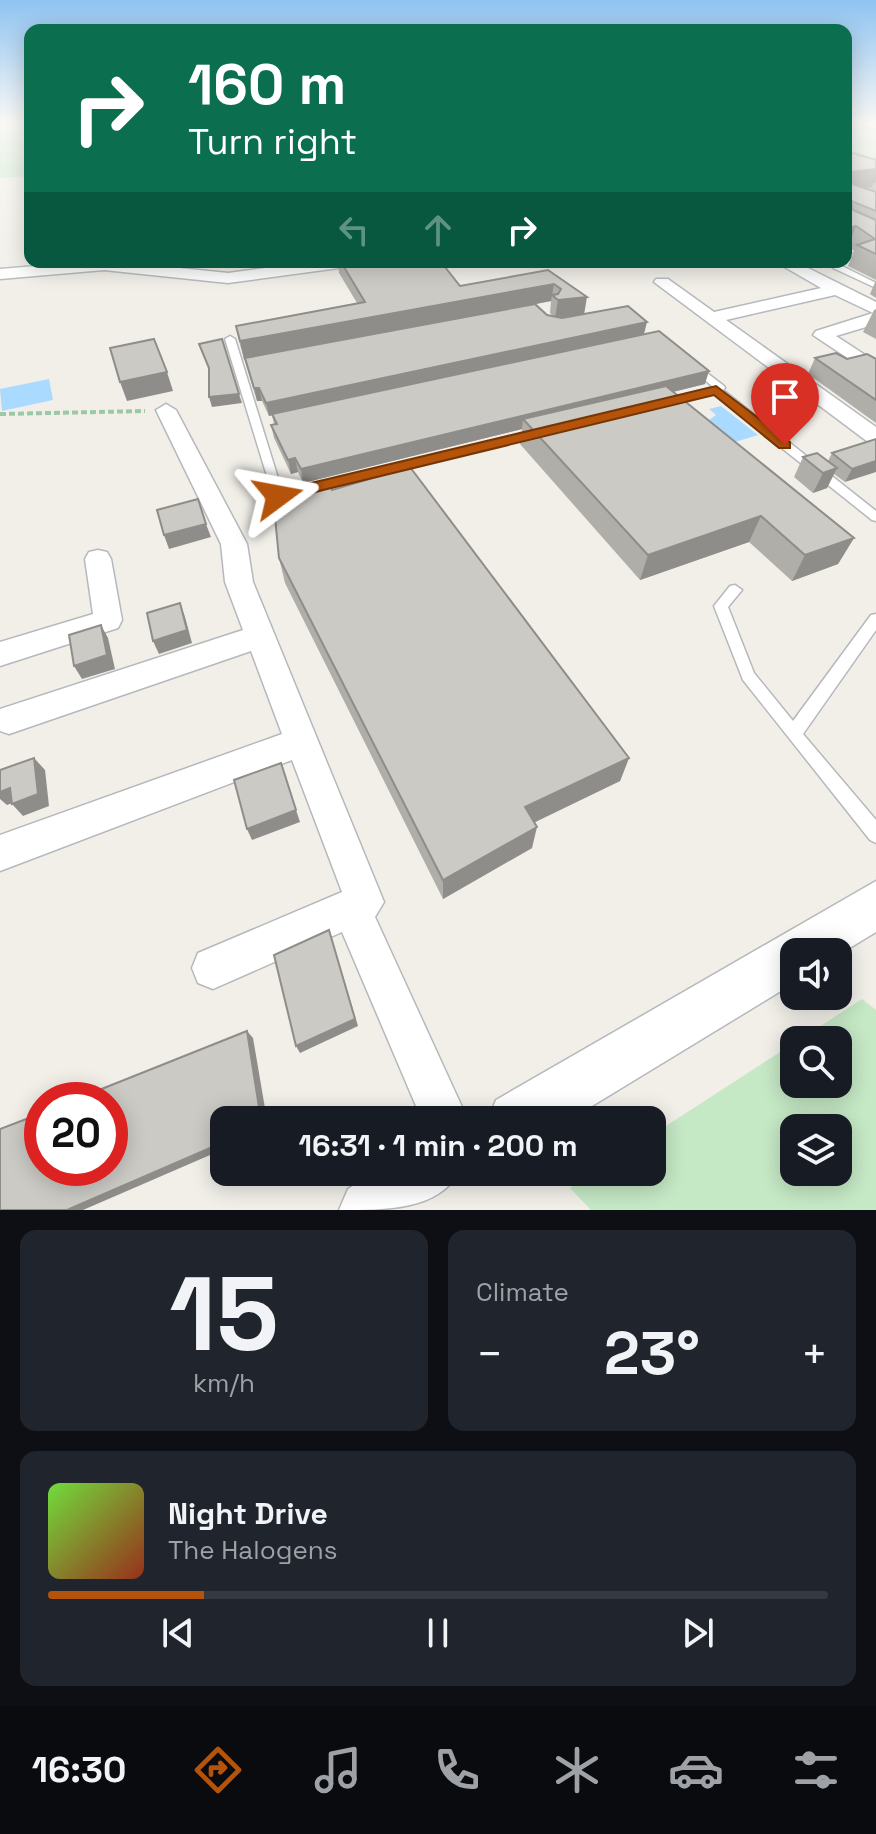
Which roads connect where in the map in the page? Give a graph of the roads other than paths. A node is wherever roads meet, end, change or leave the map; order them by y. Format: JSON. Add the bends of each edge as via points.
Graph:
{"nodes":[{"id":1,"x":69,"y":268,"type":"edge"},
{"id":2,"x":133,"y":268,"type":"edge"},
{"id":3,"x":302,"y":268,"type":"edge"},
{"id":4,"x":796,"y":268,"type":"edge"},
{"id":5,"x":840,"y":268,"type":"edge"},
{"id":6,"x":0,"y":274,"type":"edge"},
{"id":7,"x":662,"y":282,"type":"dead end"},
{"id":8,"x":876,"y":286,"type":"edge"},
{"id":9,"x":837,"y":289,"type":"junction"},
{"id":10,"x":876,"y":309,"type":"edge"},
{"id":11,"x":710,"y":318,"type":"junction"},
{"id":12,"x":876,"y":318,"type":"edge"},
{"id":13,"x":230,"y":339,"type":"dead end"},
{"id":14,"x":684,"y":357,"type":"edge"},
{"id":15,"x":253,"y":364,"type":"edge"},
{"id":16,"x":238,"y":367,"type":"junction"},
{"id":17,"x":876,"y":371,"type":"edge"},
{"id":18,"x":716,"y":390,"type":"junction"},
{"id":19,"x":656,"y":405,"type":"edge"},
{"id":20,"x":166,"y":410,"type":"road end"},
{"id":21,"x":270,"y":421,"type":"edge"},
{"id":22,"x":255,"y":425,"type":"junction"},
{"id":23,"x":550,"y":430,"type":"edge"},
{"id":24,"x":876,"y":437,"type":"edge"},
{"id":25,"x":876,"y":517,"type":"edge"},
{"id":26,"x":98,"y":559,"type":"dead end"},
{"id":27,"x":735,"y":590,"type":"dead end"},
{"id":28,"x":876,"y":619,"type":"edge"},
{"id":29,"x":260,"y":636,"type":"junction"},
{"id":30,"x":0,"y":654,"type":"edge"},
{"id":31,"x":9,"y":720,"type":"dead end"},
{"id":32,"x":793,"y":734,"type":"junction"},
{"id":33,"x":300,"y":742,"type":"junction"},
{"id":34,"x":876,"y":834,"type":"edge"},
{"id":35,"x":0,"y":853,"type":"edge"},
{"id":36,"x":876,"y":905,"type":"edge"},
{"id":37,"x":351,"y":908,"type":"junction"},
{"id":38,"x":821,"y":938,"type":"edge"},
{"id":39,"x":780,"y":963,"type":"edge"},
{"id":40,"x":213,"y":968,"type":"dead end"},
{"id":41,"x":439,"y":1106,"type":"edge"},
{"id":42,"x":539,"y":1106,"type":"edge"},
{"id":43,"x":408,"y":1186,"type":"edge"},
{"id":44,"x":371,"y":1210,"type":"edge"}],
"edges":[{"from":1,"to":6,"type":"street"},
{"from":2,"to":3,"type":"street","via":[[228,278]]},
{"from":4,"to":9,"type":"street"},
{"from":5,"to":8,"type":"lane"},
{"from":7,"to":11,"type":"street"},
{"from":9,"to":10,"type":"street"},
{"from":9,"to":11,"type":"street"},
{"from":11,"to":24,"type":"street"},
{"from":12,"to":17,"type":"street","via":[[822,335]]},
{"from":13,"to":16,"type":"lane"},
{"from":14,"to":18,"type":"lane","via":[[720,388]]},
{"from":15,"to":16,"type":"lane"},
{"from":16,"to":22,"type":"lane"},
{"from":18,"to":19,"type":"lane"},
{"from":18,"to":25,"type":"lane"},
{"from":20,"to":29,"type":"street","via":[[234,544],[239,582]]},
{"from":21,"to":22,"type":"lane"},
{"from":22,"to":23,"type":"lane","via":[[278,496]]},
{"from":26,"to":30,"type":"street","via":[[108,620]]},
{"from":27,"to":32,"type":"lane","via":[[721,606],[748,676]]},
{"from":28,"to":32,"type":"lane"},
{"from":29,"to":31,"type":"street"},
{"from":29,"to":33,"type":"street"},
{"from":32,"to":34,"type":"lane"},
{"from":33,"to":35,"type":"street"},
{"from":33,"to":37,"type":"street","via":[[365,902]]},
{"from":36,"to":38,"type":"street"},
{"from":37,"to":40,"type":"street"},
{"from":37,"to":41,"type":"street"},
{"from":39,"to":42,"type":"street"},
{"from":43,"to":44,"type":"street"}]}
